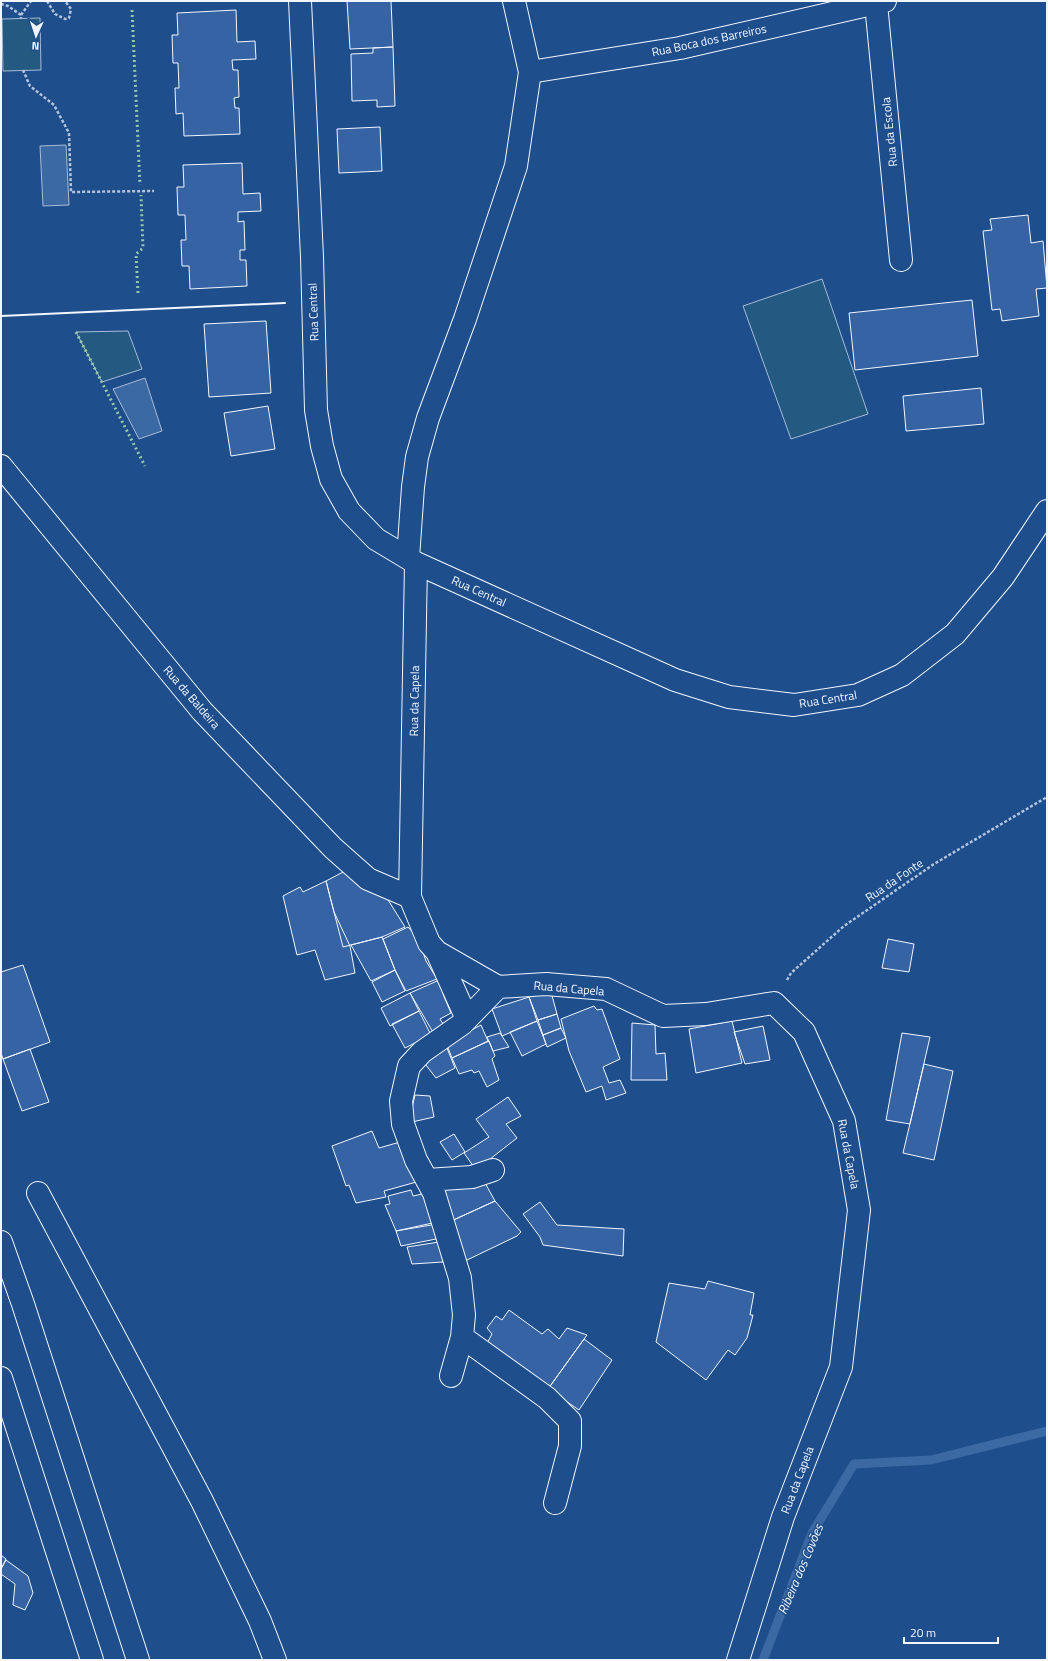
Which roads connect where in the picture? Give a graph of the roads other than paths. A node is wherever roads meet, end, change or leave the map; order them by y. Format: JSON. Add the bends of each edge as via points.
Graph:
{"nodes":[{"id":1,"x":300,"y":1,"type":"edge"},
{"id":2,"x":514,"y":1,"type":"edge"},
{"id":3,"x":881,"y":3,"type":"edge"},
{"id":4,"x":530,"y":72,"type":"junction"},
{"id":5,"x":901,"y":260,"type":"dead end"},
{"id":6,"x":1,"y":466,"type":"edge"},
{"id":7,"x":1047,"y":512,"type":"edge"},
{"id":8,"x":412,"y":561,"type":"junction"},
{"id":9,"x":410,"y":896,"type":"junction"},
{"id":10,"x":437,"y":952,"type":"junction"},
{"id":11,"x":498,"y":987,"type":"junction"},
{"id":12,"x":467,"y":1019,"type":"junction"},
{"id":13,"x":492,"y":1170,"type":"dead end"},
{"id":14,"x":427,"y":1180,"type":"junction"},
{"id":15,"x":38,"y":1193,"type":"dead end"},
{"id":16,"x":1,"y":1242,"type":"edge"},
{"id":17,"x":462,"y":1337,"type":"junction"},
{"id":18,"x":451,"y":1376,"type":"dead end"},
{"id":19,"x":1,"y":1378,"type":"edge"},
{"id":20,"x":555,"y":1503,"type":"dead end"},
{"id":21,"x":92,"y":1660,"type":"edge"},
{"id":22,"x":138,"y":1660,"type":"edge"},
{"id":23,"x":275,"y":1660,"type":"edge"},
{"id":24,"x":738,"y":1660,"type":"edge"}],
"edges":[{"from":1,"to":8,"type":"main road","name":"Rua Central","via":[[316,410],[322,446],[331,480],[349,511],[376,539]]},
{"from":2,"to":4,"type":"main road"},
{"from":3,"to":4,"type":"main road","name":"Rua Boca dos Barreiros","via":[[680,48]]},
{"from":3,"to":5,"type":"main road","name":"Rua da Escola"},
{"from":4,"to":8,"type":"main road","name":"Rua da Capela","via":[[516,166],[465,319],[428,418],[417,457]]},
{"from":6,"to":9,"type":"main road","name":"Rua da Baldeira","via":[[202,711],[338,853],[368,879]]},
{"from":7,"to":8,"type":"main road","name":"Rua Central","via":[[1003,577],[956,634],[908,671],[858,695],[794,705],[728,697],[675,680]]},
{"from":8,"to":9,"type":"main road","name":"Rua da Capela"},
{"from":9,"to":10,"type":"main road","name":"Rua da Capela"},
{"from":10,"to":11,"type":"main road","name":"Rua da Capela"},
{"from":10,"to":12,"type":"main road","name":"Rua da Capela"},
{"from":11,"to":12,"type":"main road"},
{"from":11,"to":24,"type":"main road","name":"Rua da Capela","via":[[546,984],[606,989],[663,1016],[706,1014],[774,1003],[804,1032],[844,1120],[859,1210],[841,1367],[782,1517]]},
{"from":12,"to":14,"type":"main road","via":[[422,1052],[409,1066],[405,1081],[401,1102],[403,1124],[416,1160]]},
{"from":13,"to":14,"type":"main road","via":[[472,1177]]},
{"from":14,"to":17,"type":"main road","via":[[434,1193],[460,1278],[464,1315]]},
{"from":15,"to":23,"type":"main road","via":[[202,1501],[260,1621]]},
{"from":16,"to":22,"type":"main road"},
{"from":17,"to":18,"type":"main road"},
{"from":17,"to":20,"type":"main road","via":[[547,1398],[570,1421],[570,1446]]},
{"from":19,"to":21,"type":"main road"}]}
